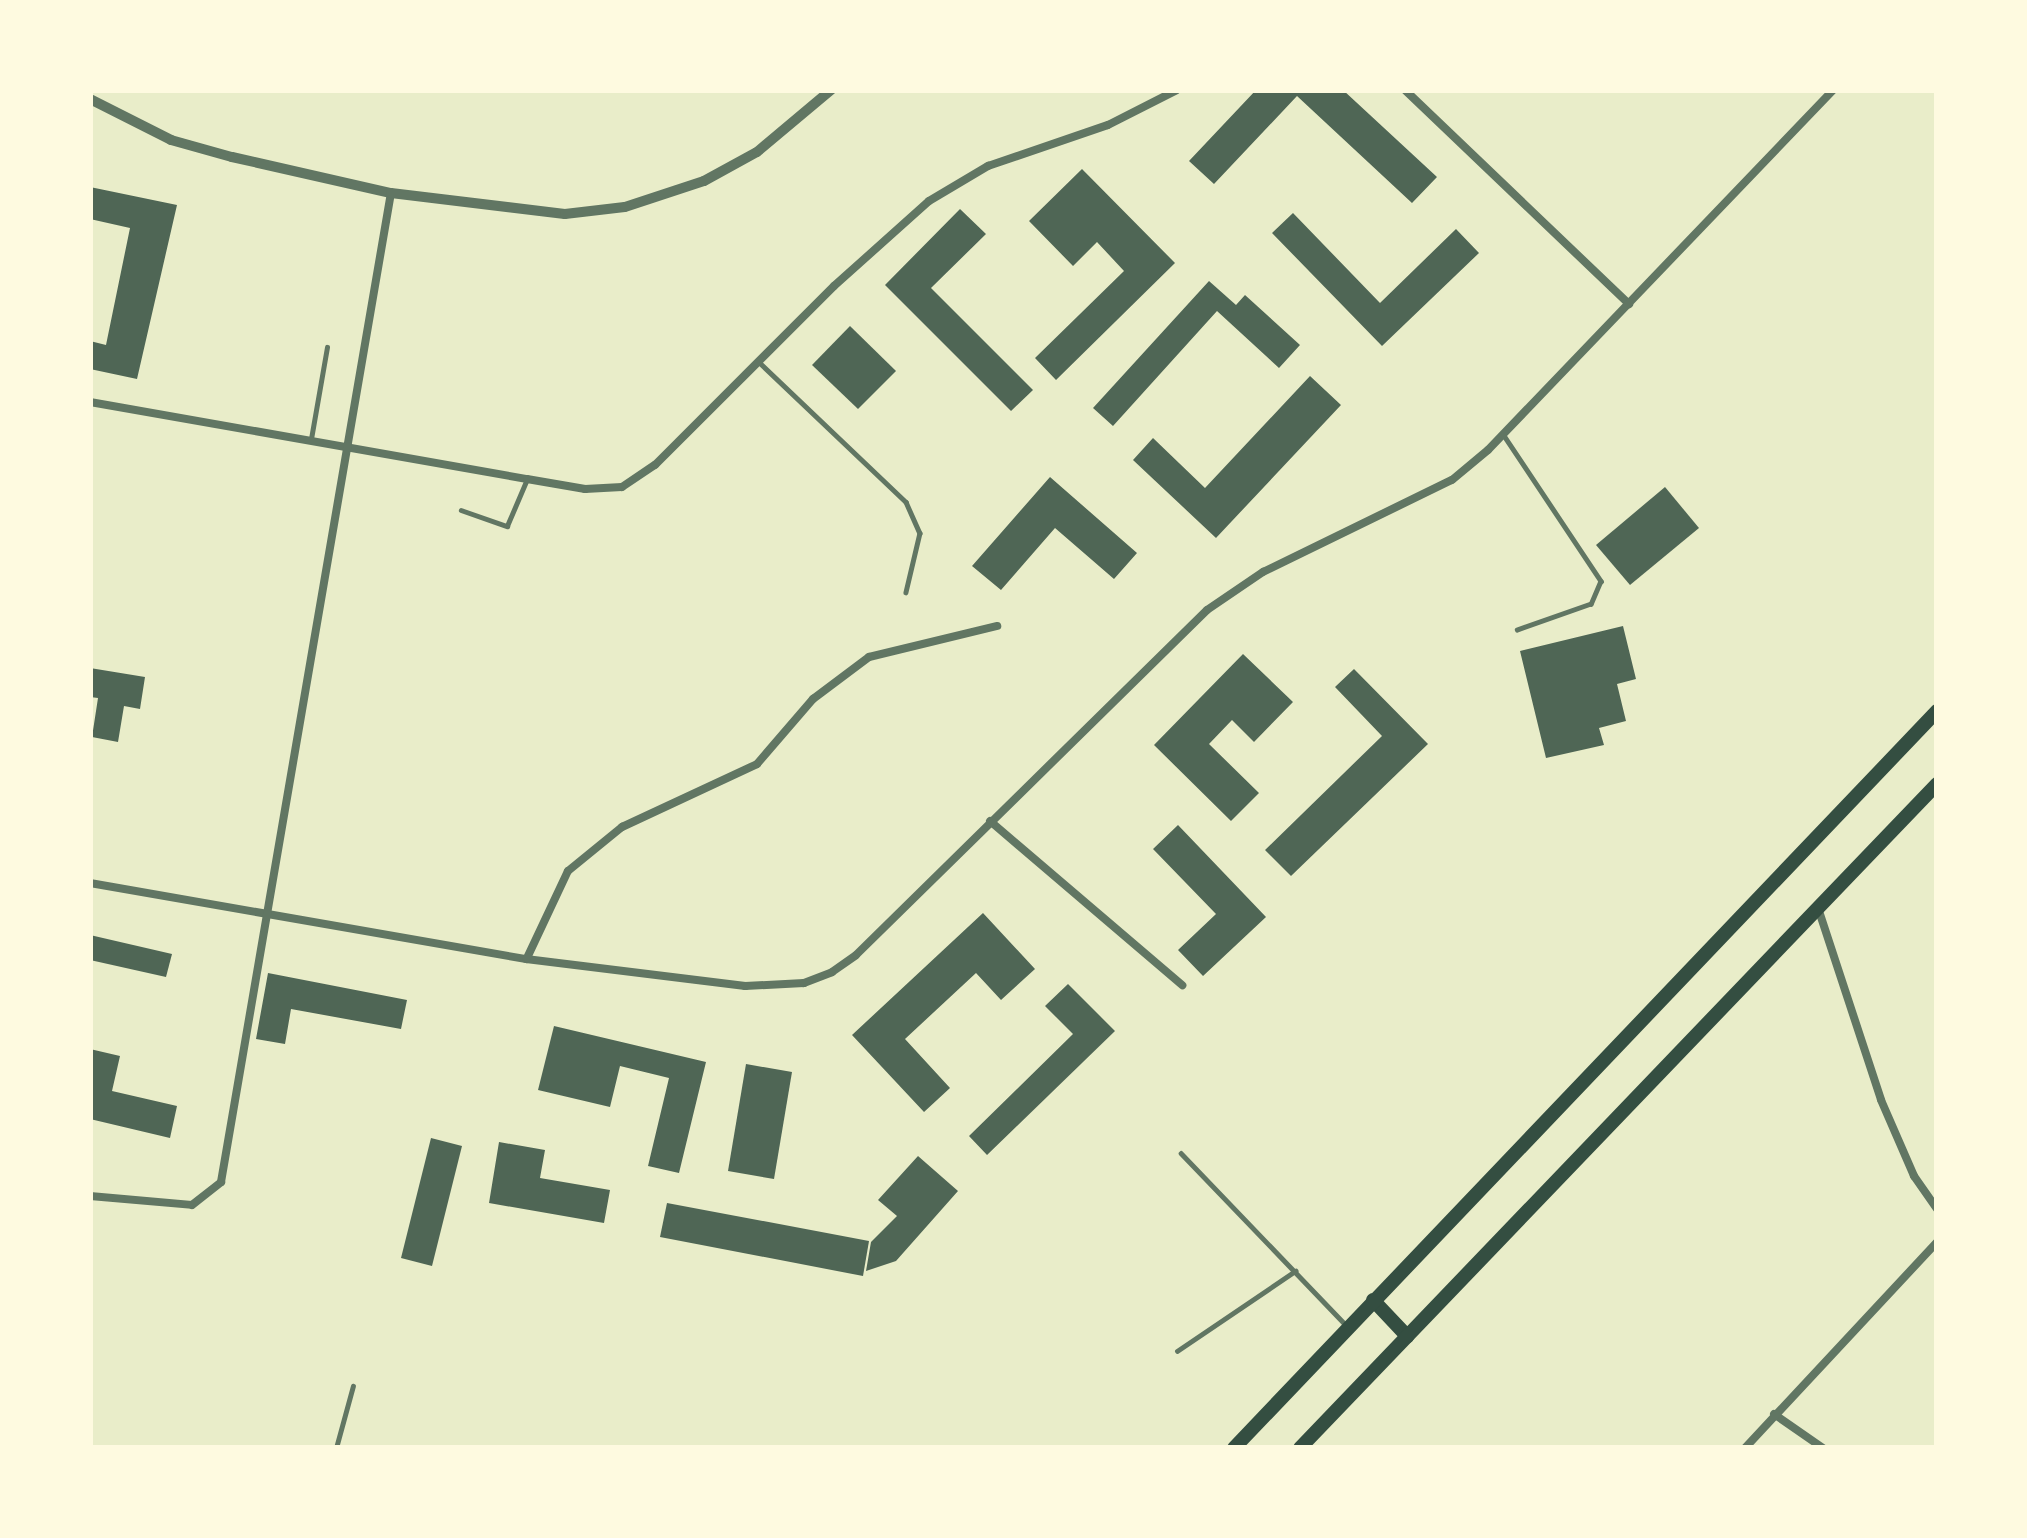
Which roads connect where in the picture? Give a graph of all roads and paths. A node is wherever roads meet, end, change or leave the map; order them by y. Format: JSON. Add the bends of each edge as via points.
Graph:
{"nodes":[{"id":1,"x":831,"y":90,"type":"edge"},
{"id":2,"x":1177,"y":90,"type":"edge"},
{"id":3,"x":1406,"y":90,"type":"edge"},
{"id":4,"x":1833,"y":90,"type":"edge"},
{"id":5,"x":90,"y":99,"type":"edge"},
{"id":6,"x":391,"y":193,"type":"junction"},
{"id":7,"x":1628,"y":304,"type":"junction"},
{"id":8,"x":327,"y":347,"type":"dead end"},
{"id":9,"x":758,"y":362,"type":"junction"},
{"id":10,"x":90,"y":402,"type":"edge"},
{"id":11,"x":1503,"y":434,"type":"junction"},
{"id":12,"x":310,"y":444,"type":"junction"},
{"id":13,"x":344,"y":450,"type":"junction"},
{"id":14,"x":527,"y":479,"type":"junction"},
{"id":15,"x":461,"y":510,"type":"dead end"},
{"id":16,"x":907,"y":592,"type":"dead end"},
{"id":17,"x":997,"y":626,"type":"dead end"},
{"id":18,"x":1517,"y":630,"type":"dead end"},
{"id":19,"x":1937,"y":711,"type":"edge"},
{"id":20,"x":1937,"y":784,"type":"edge"},
{"id":21,"x":990,"y":821,"type":"junction"},
{"id":22,"x":90,"y":883,"type":"edge"},
{"id":23,"x":1817,"y":908,"type":"junction"},
{"id":24,"x":266,"y":916,"type":"junction"},
{"id":25,"x":526,"y":959,"type":"junction"},
{"id":26,"x":1182,"y":985,"type":"dead end"},
{"id":27,"x":1180,"y":1153,"type":"dead end"},
{"id":28,"x":90,"y":1196,"type":"edge"},
{"id":29,"x":1937,"y":1209,"type":"edge"},
{"id":30,"x":1937,"y":1242,"type":"edge"},
{"id":31,"x":1295,"y":1271,"type":"junction"},
{"id":32,"x":1373,"y":1300,"type":"junction"},
{"id":33,"x":1348,"y":1327,"type":"junction"},
{"id":34,"x":1407,"y":1336,"type":"junction"},
{"id":35,"x":1177,"y":1351,"type":"dead end"},
{"id":36,"x":352,"y":1386,"type":"dead end"},
{"id":37,"x":1774,"y":1414,"type":"junction"},
{"id":38,"x":336,"y":1448,"type":"edge"},
{"id":39,"x":1234,"y":1448,"type":"edge"},
{"id":40,"x":1300,"y":1448,"type":"edge"},
{"id":41,"x":1745,"y":1448,"type":"edge"},
{"id":42,"x":1823,"y":1448,"type":"edge"}],
"edges":[{"from":1,"to":6,"type":"street","via":[[732,166],[625,207],[511,211]]},
{"from":2,"to":9,"type":"street","via":[[957,182]]},
{"from":3,"to":7,"type":"street"},
{"from":4,"to":7,"type":"street"},
{"from":5,"to":6,"type":"street","via":[[171,140]]},
{"from":6,"to":13,"type":"street"},
{"from":7,"to":11,"type":"street"},
{"from":8,"to":12,"type":"lane"},
{"from":9,"to":14,"type":"street","via":[[639,479],[605,490]]},
{"from":9,"to":16,"type":"lane","via":[[906,502],[920,533]]},
{"from":10,"to":12,"type":"street"},
{"from":11,"to":18,"type":"lane","via":[[1601,581],[1591,604]]},
{"from":11,"to":21,"type":"street","via":[[1452,480],[1263,572],[1207,610]]},
{"from":12,"to":13,"type":"street"},
{"from":13,"to":14,"type":"street"},
{"from":13,"to":24,"type":"street"},
{"from":14,"to":15,"type":"lane","via":[[507,526]]},
{"from":17,"to":25,"type":"street","via":[[869,656],[813,699],[757,764],[622,827],[568,871]]},
{"from":19,"to":32,"type":"highway"},
{"from":20,"to":23,"type":"highway"},
{"from":21,"to":25,"type":"street","via":[[856,955],[804,983],[746,986]]},
{"from":21,"to":26,"type":"street"},
{"from":22,"to":24,"type":"street"},
{"from":23,"to":29,"type":"street","via":[[1881,1100]]},
{"from":23,"to":34,"type":"highway"},
{"from":24,"to":25,"type":"street"},
{"from":24,"to":28,"type":"street","via":[[221,1182],[192,1205]]},
{"from":27,"to":31,"type":"lane"},
{"from":30,"to":37,"type":"street"},
{"from":31,"to":33,"type":"lane"},
{"from":31,"to":35,"type":"lane"},
{"from":32,"to":33,"type":"highway"},
{"from":32,"to":34,"type":"highway"},
{"from":33,"to":39,"type":"highway"},
{"from":34,"to":40,"type":"highway"},
{"from":36,"to":38,"type":"lane"},
{"from":37,"to":41,"type":"street"},
{"from":37,"to":42,"type":"street"}]}
